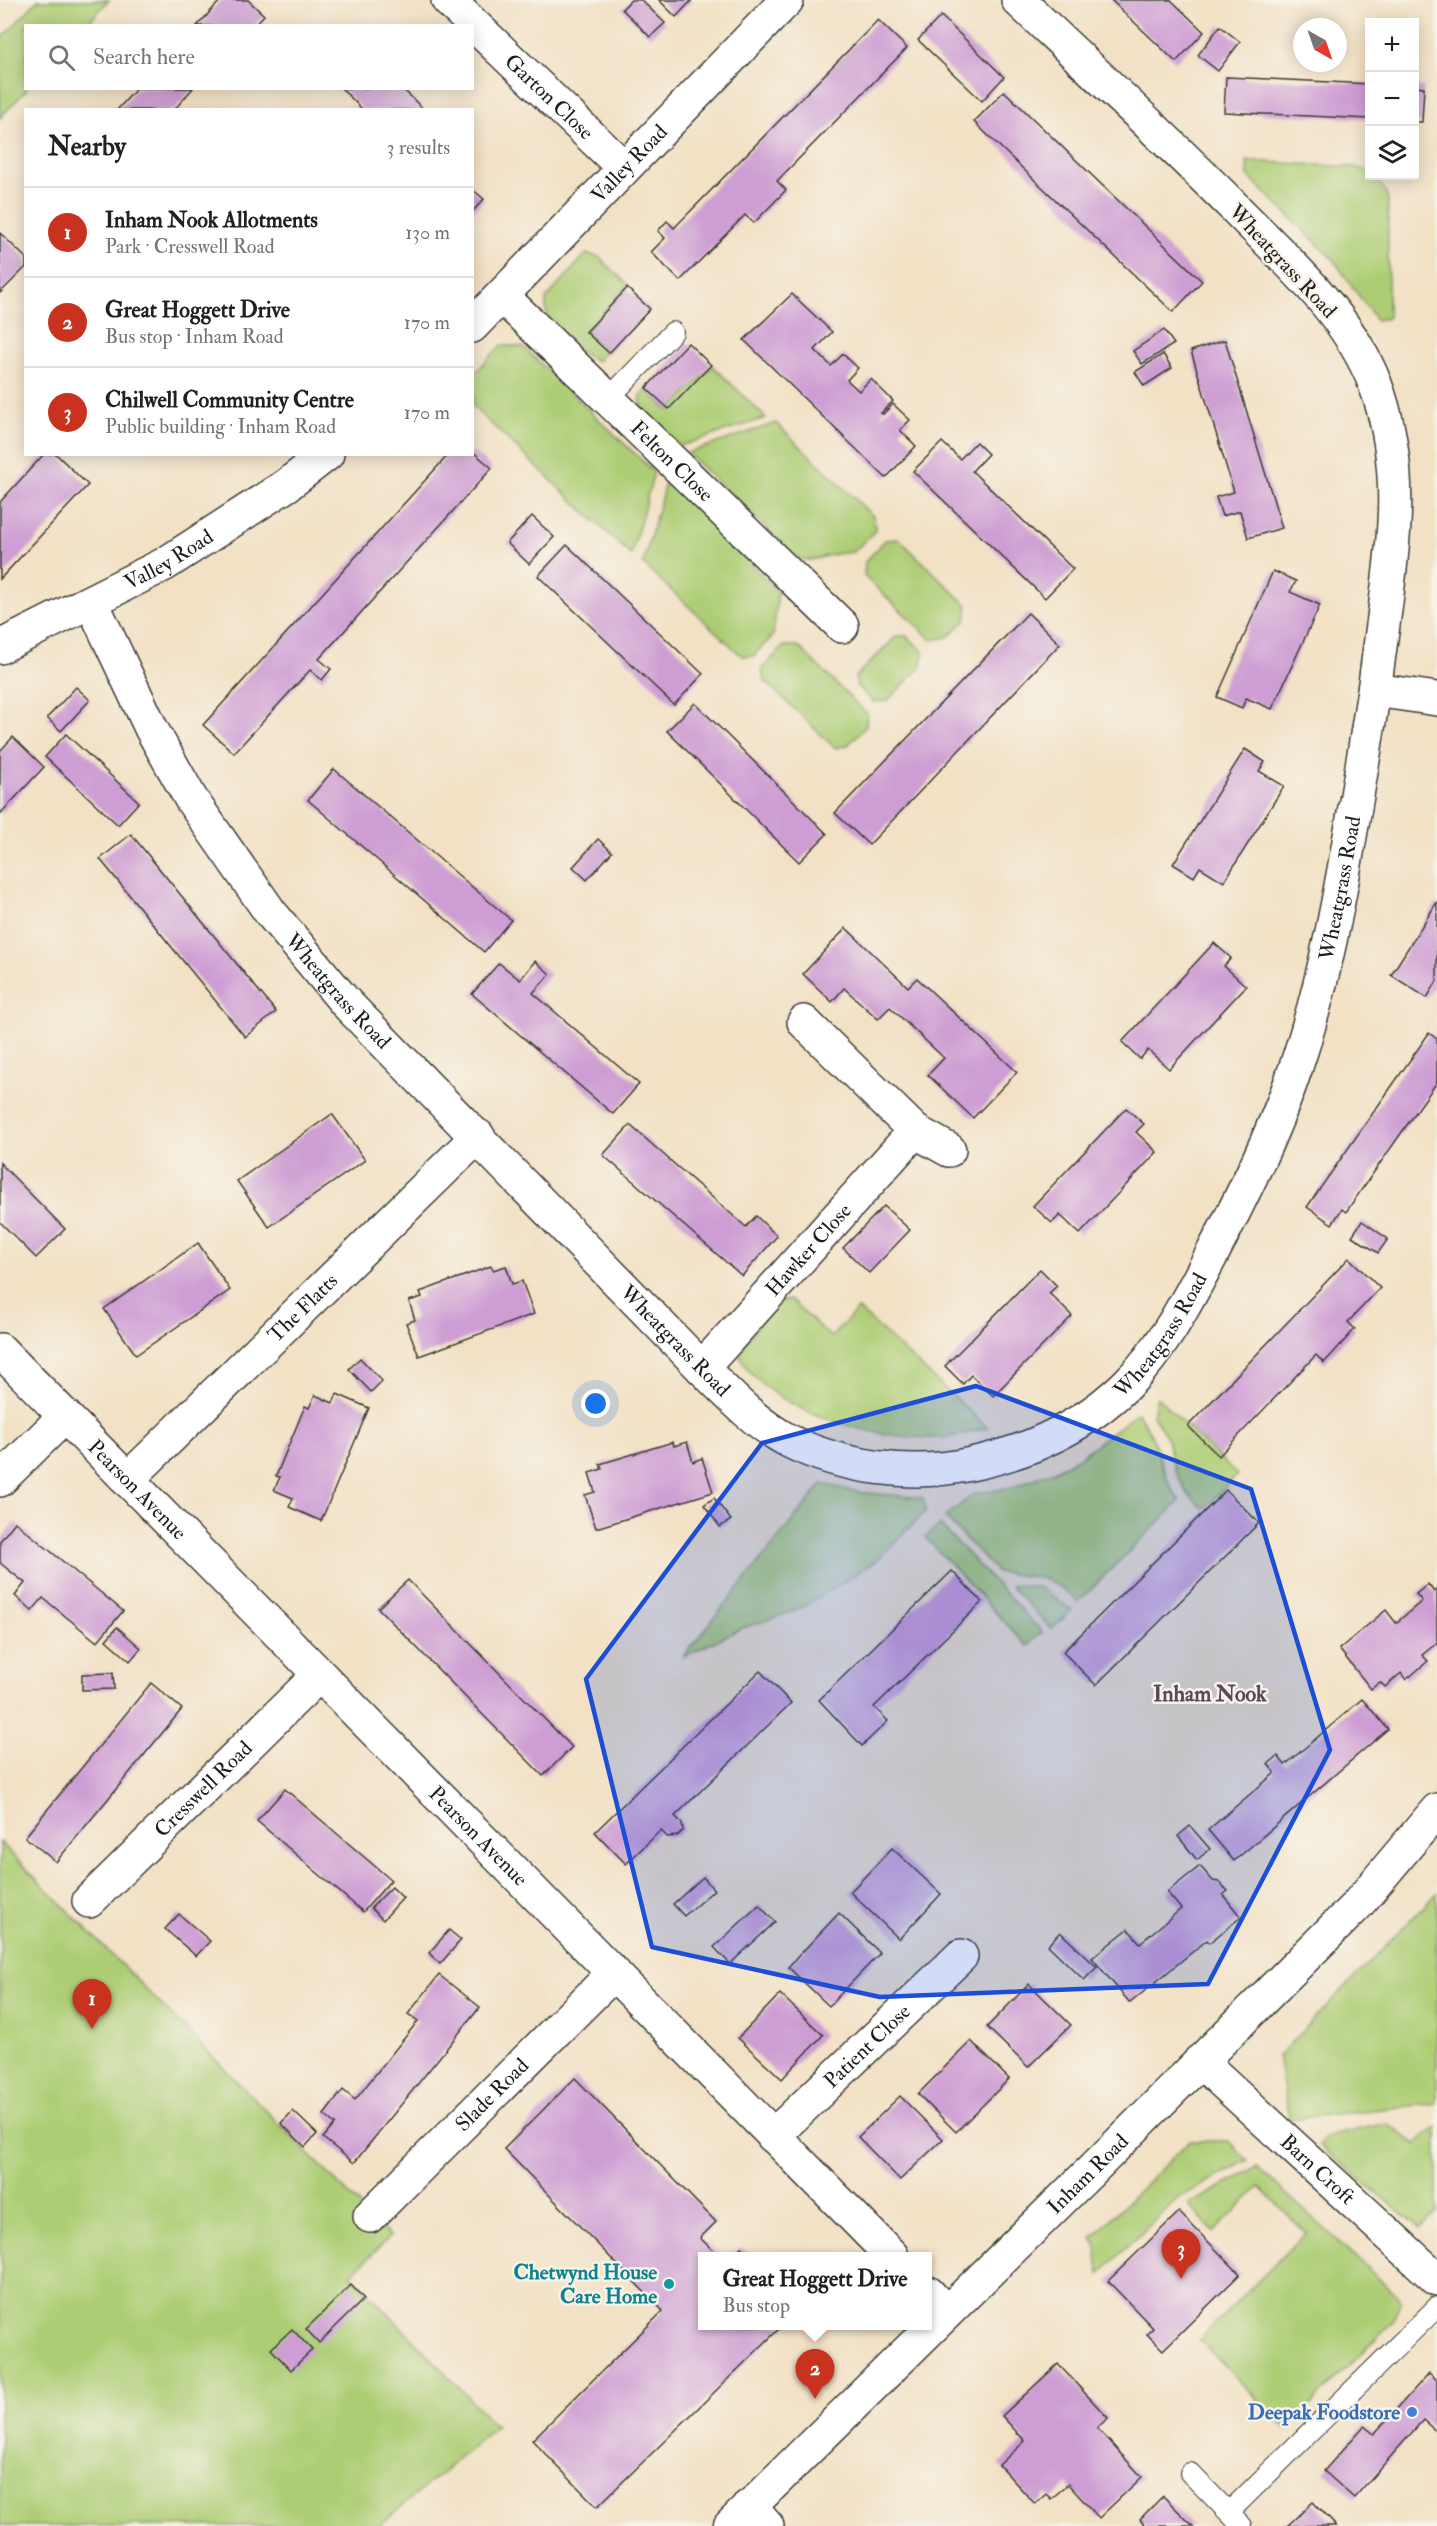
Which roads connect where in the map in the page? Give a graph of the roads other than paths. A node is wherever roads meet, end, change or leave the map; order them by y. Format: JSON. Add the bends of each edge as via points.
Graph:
{"nodes":[{"id":1,"x":448,"y":0,"type":"edge"},
{"id":2,"x":787,"y":0,"type":"edge"},
{"id":3,"x":1018,"y":0,"type":"edge"},
{"id":4,"x":473,"y":24,"type":"edge"},
{"id":5,"x":474,"y":25,"type":"edge"},
{"id":6,"x":623,"y":168,"type":"junction"},
{"id":7,"x":502,"y":296,"type":"junction"},
{"id":8,"x":474,"y":324,"type":"edge"},
{"id":9,"x":673,"y":332,"type":"dead end"},
{"id":10,"x":608,"y":399,"type":"junction"},
{"id":11,"x":324,"y":456,"type":"edge"},
{"id":12,"x":92,"y":603,"type":"junction"},
{"id":13,"x":842,"y":626,"type":"dead end"},
{"id":14,"x":0,"y":647,"type":"edge"},
{"id":15,"x":1375,"y":690,"type":"junction"},
{"id":16,"x":1437,"y":699,"type":"edge"},
{"id":17,"x":804,"y":1022,"type":"dead end"},
{"id":18,"x":915,"y":1131,"type":"junction"},
{"id":19,"x":478,"y":1136,"type":"junction"},
{"id":20,"x":949,"y":1150,"type":"dead end"},
{"id":21,"x":0,"y":1350,"type":"edge"},
{"id":22,"x":702,"y":1368,"type":"junction"},
{"id":23,"x":65,"y":1416,"type":"junction"},
{"id":24,"x":0,"y":1480,"type":"edge"},
{"id":25,"x":127,"y":1480,"type":"junction"},
{"id":26,"x":319,"y":1675,"type":"junction"},
{"id":27,"x":1437,"y":1810,"type":"edge"},
{"id":28,"x":89,"y":1901,"type":"dead end"},
{"id":29,"x":961,"y":1956,"type":"dead end"},
{"id":30,"x":614,"y":1973,"type":"junction"},
{"id":31,"x":1200,"y":2061,"type":"junction"},
{"id":32,"x":773,"y":2136,"type":"junction"},
{"id":33,"x":370,"y":2216,"type":"dead end"},
{"id":34,"x":888,"y":2252,"type":"edge"},
{"id":35,"x":1437,"y":2279,"type":"edge"},
{"id":36,"x":937,"y":2303,"type":"edge"},
{"id":37,"x":1437,"y":2307,"type":"edge"},
{"id":38,"x":914,"y":2330,"type":"edge"},
{"id":39,"x":1190,"y":2473,"type":"dead end"},
{"id":40,"x":749,"y":2519,"type":"edge"},
{"id":41,"x":1236,"y":2519,"type":"edge"}],
"edges":[{"from":1,"to":4,"type":"street","name":"Garton Close"},
{"from":2,"to":6,"type":"street","name":"Valley Road"},
{"from":3,"to":15,"type":"street","name":"Wheatgrass Road","via":[[1175,148],[1305,280],[1347,332],[1365,364],[1378,394],[1394,456],[1396,500]]},
{"from":5,"to":6,"type":"street","name":"Garton Close"},
{"from":6,"to":7,"type":"street","name":"Valley Road"},
{"from":7,"to":8,"type":"street","name":"Valley Road"},
{"from":7,"to":10,"type":"street","name":"Felton Close"},
{"from":9,"to":10,"type":"lane"},
{"from":10,"to":13,"type":"street","name":"Felton Close"},
{"from":11,"to":12,"type":"street","name":"Valley Road","via":[[219,531]]},
{"from":12,"to":14,"type":"street","name":"Valley Road"},
{"from":12,"to":19,"type":"street","name":"Wheatgrass Road","via":[[152,730],[190,799],[270,912],[346,1003]]},
{"from":15,"to":16,"type":"street"},
{"from":15,"to":22,"type":"street","name":"Wheatgrass Road","via":[[1336,917],[1289,1086],[1261,1157],[1190,1295],[1161,1344],[1123,1389],[1046,1441],[996,1459],[950,1468],[893,1469],[831,1458],[787,1440],[750,1413]]},
{"from":17,"to":18,"type":"street"},
{"from":18,"to":20,"type":"street"},
{"from":18,"to":22,"type":"street","name":"Hawker Close"},
{"from":19,"to":22,"type":"street","name":"Wheatgrass Road"},
{"from":19,"to":25,"type":"street","name":"The Flatts"},
{"from":21,"to":23,"type":"street","name":"Pearson Avenue"},
{"from":23,"to":24,"type":"street"},
{"from":23,"to":25,"type":"street","name":"Pearson Avenue"},
{"from":25,"to":26,"type":"street","name":"Pearson Avenue"},
{"from":26,"to":28,"type":"street","name":"Cresswell Road"},
{"from":26,"to":30,"type":"street","name":"Pearson Avenue"},
{"from":27,"to":31,"type":"street","name":"Inham Road","via":[[1357,1905]]},
{"from":29,"to":32,"type":"street","name":"Patient Close"},
{"from":30,"to":32,"type":"street","name":"Pearson Avenue"},
{"from":30,"to":33,"type":"street","name":"Slade Road"},
{"from":31,"to":35,"type":"street","name":"Barn Croft"},
{"from":31,"to":36,"type":"street","name":"Inham Road","via":[[1094,2168]]},
{"from":32,"to":34,"type":"street","name":"Pearson Avenue"},
{"from":37,"to":41,"type":"lane"},
{"from":38,"to":40,"type":"street","name":"Inham Road"},
{"from":39,"to":41,"type":"lane"}]}
